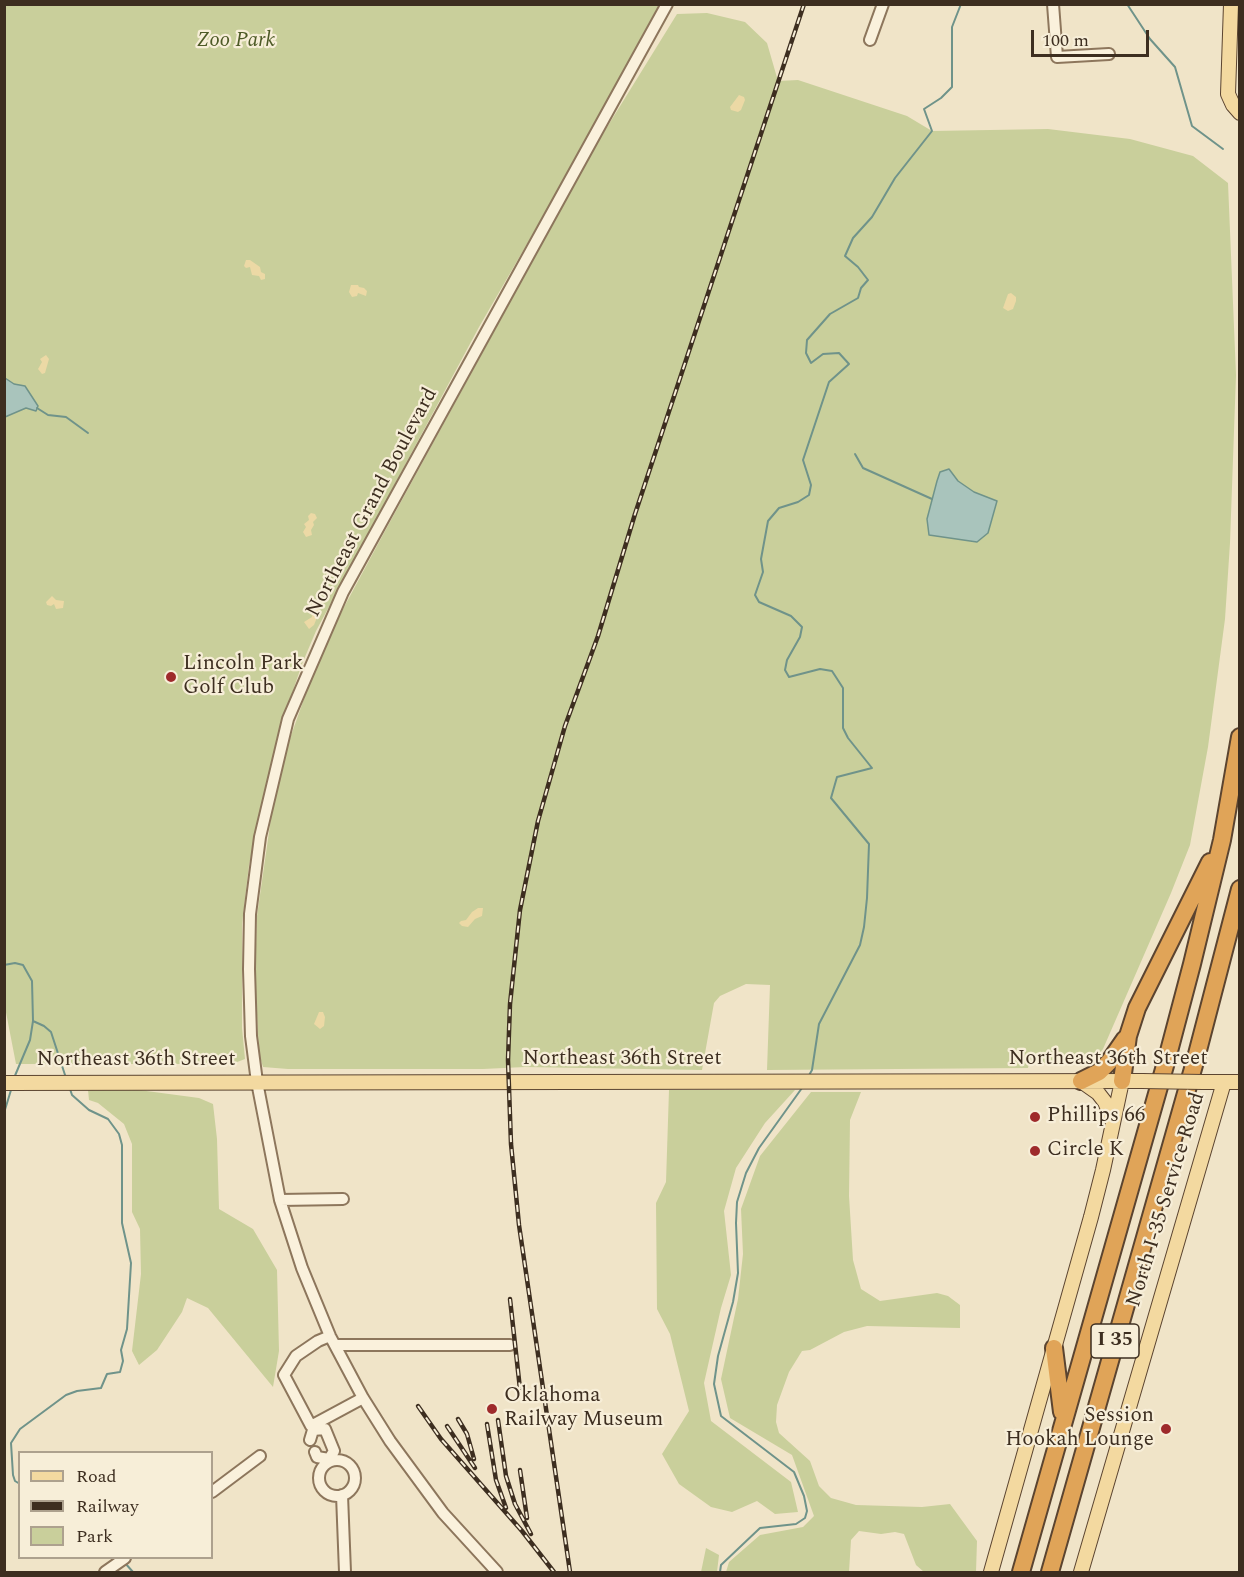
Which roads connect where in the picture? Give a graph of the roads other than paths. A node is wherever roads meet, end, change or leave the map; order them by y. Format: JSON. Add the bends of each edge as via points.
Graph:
{"nodes":[{"id":1,"x":667,"y":4,"type":"edge"},
{"id":2,"x":883,"y":4,"type":"edge"},
{"id":3,"x":1053,"y":4,"type":"edge"},
{"id":4,"x":1231,"y":4,"type":"edge"},
{"id":5,"x":870,"y":40,"type":"dead end"},
{"id":6,"x":1109,"y":54,"type":"dead end"},
{"id":7,"x":1239,"y":113,"type":"edge"},
{"id":8,"x":1239,"y":737,"type":"edge"},
{"id":9,"x":1222,"y":840,"type":"junction"},
{"id":10,"x":1239,"y":890,"type":"edge"},
{"id":11,"x":1128,"y":1036,"type":"junction"},
{"id":12,"x":1081,"y":1081,"type":"junction"},
{"id":13,"x":1122,"y":1081,"type":"junction"},
{"id":14,"x":257,"y":1082,"type":"junction"},
{"id":15,"x":1224,"y":1082,"type":"junction"},
{"id":16,"x":1239,"y":1082,"type":"edge"},
{"id":17,"x":4,"y":1083,"type":"edge"},
{"id":18,"x":1113,"y":1121,"type":"junction"},
{"id":19,"x":343,"y":1198,"type":"dead end"},
{"id":20,"x":280,"y":1200,"type":"junction"},
{"id":21,"x":332,"y":1340,"type":"junction"},
{"id":22,"x":510,"y":1345,"type":"dead end"},
{"id":23,"x":1054,"y":1348,"type":"junction"},
{"id":24,"x":363,"y":1398,"type":"junction"},
{"id":25,"x":1063,"y":1421,"type":"junction"},
{"id":26,"x":311,"y":1432,"type":"junction"},
{"id":27,"x":315,"y":1452,"type":"dead end"},
{"id":28,"x":260,"y":1456,"type":"dead end"},
{"id":29,"x":329,"y":1460,"type":"junction"},
{"id":30,"x":213,"y":1491,"type":"edge"},
{"id":31,"x":342,"y":1495,"type":"junction"},
{"id":32,"x":122,"y":1559,"type":"edge"},
{"id":33,"x":105,"y":1572,"type":"edge"},
{"id":34,"x":345,"y":1572,"type":"edge"},
{"id":35,"x":497,"y":1572,"type":"edge"},
{"id":36,"x":991,"y":1572,"type":"edge"},
{"id":37,"x":1021,"y":1572,"type":"edge"},
{"id":38,"x":1050,"y":1572,"type":"edge"},
{"id":39,"x":1081,"y":1572,"type":"edge"}],
"edges":[{"from":1,"to":14,"type":"street","name":"Northeast Grand Boulevard","via":[[343,592],[288,719],[261,834],[250,914],[250,1025]]},
{"from":2,"to":5,"type":"street"},
{"from":3,"to":6,"type":"street","via":[[1057,57]]},
{"from":4,"to":7,"type":"main road","via":[[1228,85],[1230,99]]},
{"from":8,"to":9,"type":"highway","number":"I 35"},
{"from":9,"to":11,"type":"highway","via":[[1149,984]]},
{"from":9,"to":25,"type":"highway","number":"I 35","via":[[1168,1054]]},
{"from":10,"to":38,"type":"highway","number":"I 35","via":[[1196,1058]]},
{"from":11,"to":12,"type":"highway","via":[[1099,1072]]},
{"from":11,"to":13,"type":"highway"},
{"from":12,"to":13,"type":"main road","name":"Northeast 36th Street"},
{"from":12,"to":14,"type":"main road","name":"Northeast 36th Street"},
{"from":12,"to":18,"type":"main road","via":[[1098,1093]]},
{"from":13,"to":15,"type":"main road","name":"Northeast 36th Street","bridge":true},
{"from":13,"to":18,"type":"main road"},
{"from":14,"to":17,"type":"main road","name":"Northeast 36th Street"},
{"from":14,"to":20,"type":"street","name":"Northeast Grand Boulevard"},
{"from":15,"to":16,"type":"main road","name":"Northeast 36th Street"},
{"from":15,"to":39,"type":"main road","name":"North I-35 Service Road"},
{"from":18,"to":23,"type":"main road"},
{"from":19,"to":20,"type":"street"},
{"from":20,"to":21,"type":"street","name":"Northeast Grand Boulevard","via":[[302,1268]]},
{"from":21,"to":22,"type":"street"},
{"from":21,"to":24,"type":"street","name":"Northeast Grand Boulevard"},
{"from":21,"to":26,"type":"street","via":[[318,1341],[296,1356],[284,1375]]},
{"from":23,"to":25,"type":"highway"},
{"from":23,"to":36,"type":"main road"},
{"from":24,"to":26,"type":"street"},
{"from":24,"to":35,"type":"street","name":"Northeast Grand Boulevard","via":[[418,1481]]},
{"from":25,"to":37,"type":"highway","number":"I 35"},
{"from":26,"to":29,"type":"street","via":[[325,1429],[334,1451]]},
{"from":27,"to":29,"type":"street","via":[[317,1457]]},
{"from":28,"to":30,"type":"street"},
{"from":29,"to":31,"type":"street","via":[[321,1470],[320,1481],[325,1491]]},
{"from":29,"to":31,"type":"street","via":[[346,1462],[354,1472],[352,1489]]},
{"from":31,"to":34,"type":"street"},
{"from":32,"to":33,"type":"street"}]}
